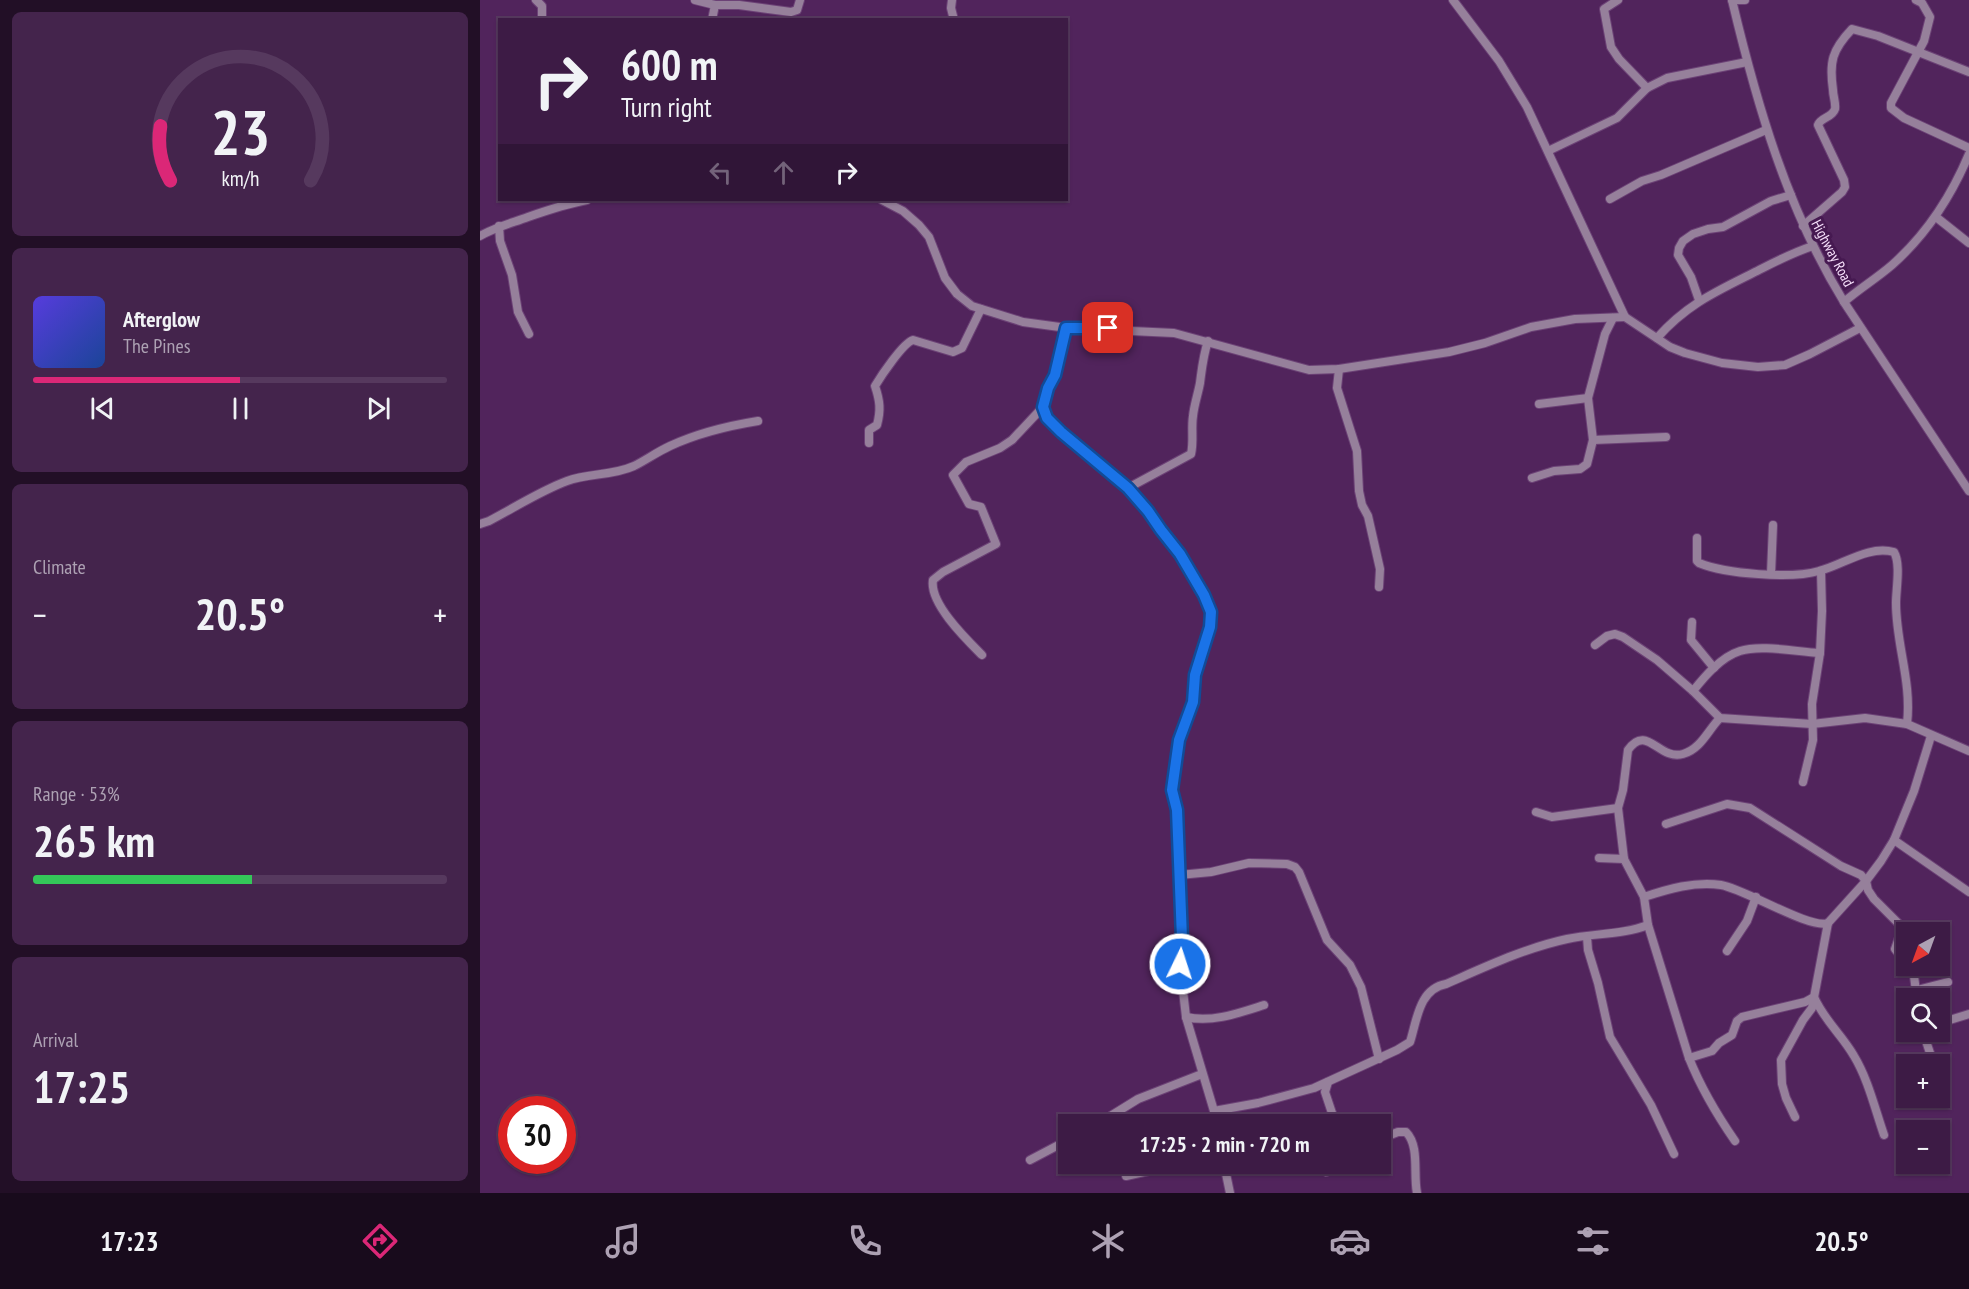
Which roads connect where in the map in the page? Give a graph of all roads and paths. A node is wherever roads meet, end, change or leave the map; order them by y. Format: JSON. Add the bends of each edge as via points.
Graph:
{"nodes":[{"id":1,"x":536,"y":0,"type":"edge"},
{"id":2,"x":695,"y":0,"type":"edge"},
{"id":3,"x":800,"y":0,"type":"edge"},
{"id":4,"x":952,"y":0,"type":"edge"},
{"id":5,"x":1452,"y":0,"type":"edge"},
{"id":6,"x":1618,"y":0,"type":"edge"},
{"id":7,"x":1732,"y":0,"type":"edge"},
{"id":8,"x":1745,"y":0,"type":"edge"},
{"id":9,"x":1916,"y":0,"type":"edge"},
{"id":10,"x":715,"y":5,"type":"junction"},
{"id":11,"x":542,"y":18,"type":"edge"},
{"id":12,"x":712,"y":18,"type":"edge"},
{"id":13,"x":954,"y":18,"type":"edge"},
{"id":14,"x":1918,"y":51,"type":"junction"},
{"id":15,"x":1747,"y":62,"type":"junction"},
{"id":16,"x":1969,"y":72,"type":"edge"},
{"id":17,"x":1647,"y":88,"type":"junction"},
{"id":18,"x":1766,"y":130,"type":"junction"},
{"id":19,"x":1969,"y":148,"type":"edge"},
{"id":20,"x":1548,"y":151,"type":"junction"},
{"id":21,"x":1969,"y":154,"type":"edge"},
{"id":22,"x":1791,"y":195,"type":"junction"},
{"id":23,"x":1610,"y":199,"type":"dead end"},
{"id":24,"x":582,"y":201,"type":"edge"},
{"id":25,"x":888,"y":201,"type":"edge"},
{"id":26,"x":1936,"y":217,"type":"junction"},
{"id":27,"x":499,"y":225,"type":"junction"},
{"id":28,"x":1803,"y":226,"type":"junction"},
{"id":29,"x":480,"y":236,"type":"edge"},
{"id":30,"x":1969,"y":243,"type":"edge"},
{"id":31,"x":1813,"y":246,"type":"junction"},
{"id":32,"x":1699,"y":300,"type":"junction"},
{"id":33,"x":1844,"y":302,"type":"junction"},
{"id":34,"x":981,"y":309,"type":"junction"},
{"id":35,"x":1625,"y":317,"type":"junction"},
{"id":36,"x":1613,"y":318,"type":"junction"},
{"id":37,"x":1066,"y":328,"type":"junction"},
{"id":38,"x":1860,"y":328,"type":"junction"},
{"id":39,"x":529,"y":334,"type":"dead end"},
{"id":40,"x":1657,"y":338,"type":"junction"},
{"id":41,"x":1208,"y":341,"type":"junction"},
{"id":42,"x":1339,"y":369,"type":"junction"},
{"id":43,"x":1588,"y":398,"type":"junction"},
{"id":44,"x":1539,"y":404,"type":"dead end"},
{"id":45,"x":1043,"y":407,"type":"junction"},
{"id":46,"x":758,"y":421,"type":"dead end"},
{"id":47,"x":1666,"y":437,"type":"dead end"},
{"id":48,"x":1593,"y":440,"type":"junction"},
{"id":49,"x":869,"y":442,"type":"dead end"},
{"id":50,"x":1532,"y":478,"type":"dead end"},
{"id":51,"x":1128,"y":488,"type":"junction"},
{"id":52,"x":1969,"y":491,"type":"edge"},
{"id":53,"x":480,"y":524,"type":"edge"},
{"id":54,"x":1773,"y":525,"type":"dead end"},
{"id":55,"x":1697,"y":538,"type":"dead end"},
{"id":56,"x":1821,"y":571,"type":"junction"},
{"id":57,"x":1772,"y":574,"type":"junction"},
{"id":58,"x":1379,"y":587,"type":"dead end"},
{"id":59,"x":1692,"y":622,"type":"dead end"},
{"id":60,"x":1595,"y":645,"type":"dead end"},
{"id":61,"x":1820,"y":653,"type":"junction"},
{"id":62,"x":982,"y":655,"type":"dead end"},
{"id":63,"x":1714,"y":668,"type":"junction"},
{"id":64,"x":1693,"y":691,"type":"junction"},
{"id":65,"x":1720,"y":717,"type":"junction"},
{"id":66,"x":1812,"y":724,"type":"junction"},
{"id":67,"x":1907,"y":724,"type":"junction"},
{"id":68,"x":1931,"y":736,"type":"junction"},
{"id":69,"x":1969,"y":751,"type":"edge"},
{"id":70,"x":1803,"y":782,"type":"dead end"},
{"id":71,"x":1618,"y":808,"type":"junction"},
{"id":72,"x":1536,"y":812,"type":"dead end"},
{"id":73,"x":1666,"y":824,"type":"dead end"},
{"id":74,"x":1894,"y":840,"type":"junction"},
{"id":75,"x":1599,"y":858,"type":"dead end"},
{"id":76,"x":1624,"y":859,"type":"junction"},
{"id":77,"x":1179,"y":875,"type":"junction"},
{"id":78,"x":1866,"y":881,"type":"junction"},
{"id":79,"x":1969,"y":892,"type":"edge"},
{"id":80,"x":1644,"y":897,"type":"junction"},
{"id":81,"x":1756,"y":897,"type":"junction"},
{"id":82,"x":1897,"y":922,"type":"edge"},
{"id":83,"x":1828,"y":923,"type":"junction"},
{"id":84,"x":1648,"y":925,"type":"junction"},
{"id":85,"x":1587,"y":937,"type":"junction"},
{"id":86,"x":1726,"y":951,"type":"dead end"},
{"id":87,"x":1948,"y":982,"type":"dead end"},
{"id":88,"x":1934,"y":988,"type":"edge"},
{"id":89,"x":1814,"y":997,"type":"junction"},
{"id":90,"x":1264,"y":1005,"type":"dead end"},
{"id":91,"x":1969,"y":1014,"type":"edge"},
{"id":92,"x":1186,"y":1017,"type":"junction"},
{"id":93,"x":1950,"y":1020,"type":"edge"},
{"id":94,"x":1689,"y":1058,"type":"junction"},
{"id":95,"x":1379,"y":1059,"type":"junction"},
{"id":96,"x":1202,"y":1074,"type":"junction"},
{"id":97,"x":1328,"y":1082,"type":"junction"},
{"id":98,"x":1314,"y":1088,"type":"junction"},
{"id":99,"x":1325,"y":1092,"type":"junction"},
{"id":100,"x":1214,"y":1111,"type":"junction"},
{"id":101,"x":1114,"y":1114,"type":"edge"},
{"id":102,"x":1214,"y":1114,"type":"edge"},
{"id":103,"x":1332,"y":1114,"type":"edge"},
{"id":104,"x":1795,"y":1117,"type":"dead end"},
{"id":105,"x":1391,"y":1135,"type":"edge"},
{"id":106,"x":1884,"y":1135,"type":"dead end"},
{"id":107,"x":1735,"y":1141,"type":"dead end"},
{"id":108,"x":1058,"y":1145,"type":"edge"},
{"id":109,"x":1674,"y":1154,"type":"dead end"},
{"id":110,"x":1030,"y":1160,"type":"dead end"},
{"id":111,"x":1135,"y":1174,"type":"edge"},
{"id":112,"x":1226,"y":1174,"type":"edge"},
{"id":113,"x":1126,"y":1176,"type":"dead end"},
{"id":114,"x":1230,"y":1193,"type":"edge"},
{"id":115,"x":1417,"y":1193,"type":"edge"}],
"edges":[{"from":1,"to":11,"type":"street","via":[[542,6]]},
{"from":2,"to":10,"type":"street"},
{"from":3,"to":10,"type":"street","via":[[797,10],[791,12]]},
{"from":4,"to":13,"type":"street"},
{"from":5,"to":20,"type":"street","via":[[1498,61],[1527,107]]},
{"from":6,"to":17,"type":"street","via":[[1604,9],[1611,47]]},
{"from":7,"to":8,"type":"street"},
{"from":7,"to":15,"type":"street","name":"Highway Road"},
{"from":9,"to":14,"type":"street","via":[[1930,17]]},
{"from":10,"to":12,"type":"street"},
{"from":14,"to":16,"type":"street"},
{"from":14,"to":19,"type":"street","via":[[1891,108]]},
{"from":14,"to":28,"type":"street","via":[[1856,28],[1834,52],[1830,68],[1836,107],[1818,125],[1845,187]]},
{"from":15,"to":17,"type":"street","via":[[1667,78]]},
{"from":15,"to":18,"type":"street","name":"Highway Road"},
{"from":17,"to":20,"type":"street","via":[[1617,118]]},
{"from":18,"to":22,"type":"street","name":"Highway Road"},
{"from":18,"to":23,"type":"street","via":[[1642,181]]},
{"from":20,"to":35,"type":"street"},
{"from":21,"to":26,"type":"street","via":[[1958,182]]},
{"from":22,"to":28,"type":"street","name":"Highway Road"},
{"from":22,"to":32,"type":"street","via":[[1683,241],[1678,255]]},
{"from":24,"to":27,"type":"street"},
{"from":25,"to":34,"type":"street","via":[[929,237],[945,278],[957,294]]},
{"from":26,"to":30,"type":"street"},
{"from":26,"to":33,"type":"street","via":[[1892,264]]},
{"from":27,"to":29,"type":"street"},
{"from":27,"to":39,"type":"street","via":[[518,312]]},
{"from":28,"to":31,"type":"street","name":"Highway Road"},
{"from":31,"to":32,"type":"street"},
{"from":31,"to":33,"type":"street","name":"Highway Road"},
{"from":32,"to":40,"type":"street"},
{"from":33,"to":38,"type":"street","name":"Highway Road"},
{"from":34,"to":37,"type":"street","via":[[1023,322]]},
{"from":34,"to":49,"type":"street","via":[[959,351],[913,340],[900,349],[876,386],[881,403],[877,425],[869,430]]},
{"from":35,"to":36,"type":"street"},
{"from":35,"to":40,"type":"street"},
{"from":36,"to":42,"type":"street","via":[[1531,327],[1449,352]]},
{"from":36,"to":43,"type":"street"},
{"from":37,"to":41,"type":"street","via":[[1174,333]]},
{"from":37,"to":45,"type":"street"},
{"from":38,"to":40,"type":"street","via":[[1785,365],[1758,367],[1702,358]]},
{"from":38,"to":52,"type":"street","name":"Highway Road"},
{"from":41,"to":42,"type":"street","via":[[1309,370]]},
{"from":41,"to":51,"type":"street","via":[[1193,415],[1191,454]]},
{"from":42,"to":58,"type":"street","via":[[1337,388],[1357,451],[1359,491],[1380,569]]},
{"from":43,"to":44,"type":"street"},
{"from":43,"to":48,"type":"street"},
{"from":45,"to":51,"type":"street","via":[[1047,418],[1061,432]]},
{"from":45,"to":62,"type":"street","via":[[1012,440],[966,462],[953,475],[969,504],[981,507],[996,544],[943,572],[932,585],[957,629]]},
{"from":46,"to":53,"type":"street","via":[[723,426],[612,473],[565,481]]},
{"from":47,"to":48,"type":"street"},
{"from":48,"to":50,"type":"street","via":[[1587,464],[1580,469]]},
{"from":51,"to":77,"type":"street","via":[[1180,554],[1211,612],[1195,675],[1193,702],[1174,766],[1172,790],[1177,810]]},
{"from":54,"to":57,"type":"street"},
{"from":55,"to":57,"type":"street","via":[[1697,561],[1702,565]]},
{"from":56,"to":57,"type":"street","via":[[1795,576]]},
{"from":56,"to":61,"type":"street"},
{"from":56,"to":67,"type":"street","via":[[1861,554],[1894,552],[1897,615],[1908,681]]},
{"from":59,"to":63,"type":"street","via":[[1691,640]]},
{"from":60,"to":64,"type":"street","via":[[1616,634],[1657,660]]},
{"from":61,"to":63,"type":"street","via":[[1739,651]]},
{"from":61,"to":66,"type":"street"},
{"from":63,"to":64,"type":"street"},
{"from":64,"to":65,"type":"street"},
{"from":65,"to":66,"type":"street"},
{"from":65,"to":71,"type":"street","via":[[1701,742],[1682,754],[1664,753],[1645,740],[1632,745]]},
{"from":66,"to":67,"type":"street","via":[[1865,718]]},
{"from":66,"to":70,"type":"street","via":[[1813,740]]},
{"from":67,"to":68,"type":"street"},
{"from":68,"to":69,"type":"street"},
{"from":68,"to":74,"type":"street"},
{"from":71,"to":72,"type":"street","via":[[1552,817]]},
{"from":71,"to":76,"type":"street"},
{"from":73,"to":78,"type":"street","via":[[1727,804],[1740,805]]},
{"from":74,"to":78,"type":"street"},
{"from":74,"to":79,"type":"street"},
{"from":75,"to":76,"type":"street"},
{"from":76,"to":80,"type":"street"},
{"from":77,"to":92,"type":"street","via":[[1180,964]]},
{"from":77,"to":95,"type":"street","via":[[1249,863],[1295,867],[1327,940],[1350,965],[1361,987]]},
{"from":78,"to":82,"type":"street","via":[[1874,899]]},
{"from":78,"to":83,"type":"street"},
{"from":80,"to":81,"type":"street","via":[[1675,886],[1720,885]]},
{"from":80,"to":84,"type":"street"},
{"from":81,"to":83,"type":"street","via":[[1815,924]]},
{"from":81,"to":86,"type":"street","via":[[1747,921]]},
{"from":83,"to":89,"type":"street"},
{"from":84,"to":85,"type":"street"},
{"from":84,"to":94,"type":"street"},
{"from":85,"to":95,"type":"street","via":[[1567,939],[1502,959],[1437,986],[1426,995],[1416,1015],[1410,1042]]},
{"from":85,"to":109,"type":"street","via":[[1610,1037],[1651,1104]]},
{"from":87,"to":88,"type":"street"},
{"from":89,"to":94,"type":"street","via":[[1742,1017],[1732,1035],[1712,1051]]},
{"from":89,"to":104,"type":"street","via":[[1812,1008],[1781,1060],[1782,1084]]},
{"from":89,"to":106,"type":"street","via":[[1854,1056]]},
{"from":90,"to":92,"type":"street","via":[[1209,1020]]},
{"from":91,"to":93,"type":"street"},
{"from":92,"to":96,"type":"street"},
{"from":94,"to":107,"type":"street","via":[[1696,1077]]},
{"from":95,"to":97,"type":"street"},
{"from":96,"to":100,"type":"street"},
{"from":96,"to":101,"type":"street","via":[[1138,1099]]},
{"from":97,"to":98,"type":"street"},
{"from":97,"to":99,"type":"street"},
{"from":98,"to":99,"type":"street"},
{"from":98,"to":100,"type":"street"},
{"from":99,"to":103,"type":"street"},
{"from":100,"to":102,"type":"street"},
{"from":105,"to":115,"type":"street","via":[[1406,1132],[1411,1137]]},
{"from":108,"to":110,"type":"street"},
{"from":111,"to":113,"type":"street"},
{"from":112,"to":114,"type":"street"}]}
